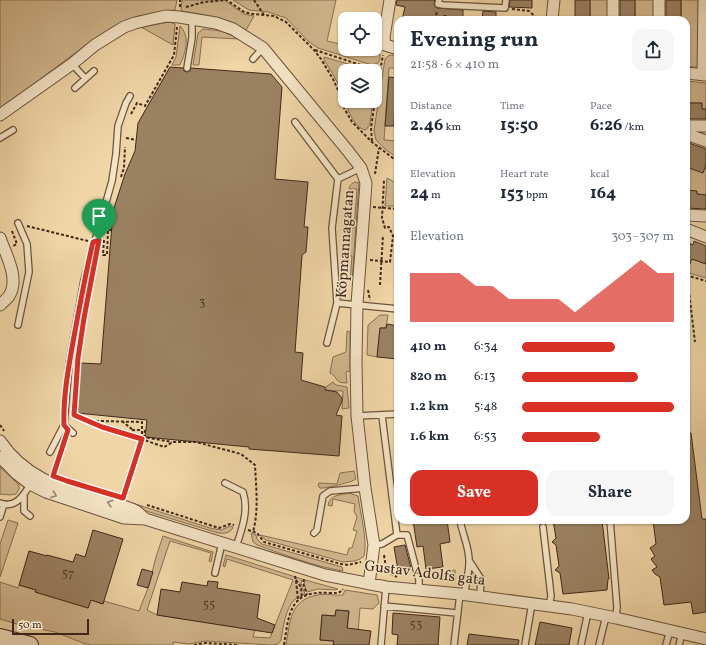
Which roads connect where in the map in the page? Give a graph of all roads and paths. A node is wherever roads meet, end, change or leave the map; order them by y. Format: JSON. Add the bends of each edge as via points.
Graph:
{"nodes":[{"id":1,"x":254,"y":0,"type":"edge"},
{"id":2,"x":390,"y":0,"type":"edge"},
{"id":3,"x":439,"y":0,"type":"edge"},
{"id":4,"x":506,"y":0,"type":"edge"},
{"id":5,"x":554,"y":0,"type":"edge"},
{"id":6,"x":613,"y":0,"type":"edge"},
{"id":7,"x":659,"y":0,"type":"edge"},
{"id":8,"x":704,"y":0,"type":"edge"},
{"id":9,"x":505,"y":8,"type":"junction"},
{"id":10,"x":179,"y":10,"type":"dead end"},
{"id":11,"x":264,"y":15,"type":"junction"},
{"id":12,"x":443,"y":16,"type":"edge"},
{"id":13,"x":447,"y":16,"type":"dead end"},
{"id":14,"x":535,"y":16,"type":"edge"},
{"id":15,"x":552,"y":16,"type":"edge"},
{"id":16,"x":613,"y":16,"type":"edge"},
{"id":17,"x":659,"y":16,"type":"edge"},
{"id":18,"x":192,"y":18,"type":"junction"},
{"id":19,"x":178,"y":26,"type":"dead end"},
{"id":20,"x":385,"y":45,"type":"junction"},
{"id":21,"x":263,"y":48,"type":"junction"},
{"id":22,"x":394,"y":48,"type":"edge"},
{"id":23,"x":314,"y":50,"type":"junction"},
{"id":24,"x":253,"y":59,"type":"dead end"},
{"id":25,"x":72,"y":64,"type":"junction"},
{"id":26,"x":357,"y":64,"type":"edge"},
{"id":27,"x":381,"y":64,"type":"edge"},
{"id":28,"x":186,"y":68,"type":"dead end"},
{"id":29,"x":94,"y":71,"type":"dead end"},
{"id":30,"x":690,"y":73,"type":"edge"},
{"id":31,"x":705,"y":75,"type":"edge"},
{"id":32,"x":85,"y":78,"type":"junction"},
{"id":33,"x":75,"y":88,"type":"dead end"},
{"id":34,"x":130,"y":96,"type":"dead end"},
{"id":35,"x":374,"y":108,"type":"edge"},
{"id":36,"x":0,"y":115,"type":"edge"},
{"id":37,"x":130,"y":116,"type":"dead end"},
{"id":38,"x":295,"y":122,"type":"dead end"},
{"id":39,"x":690,"y":126,"type":"edge"},
{"id":40,"x":706,"y":126,"type":"edge"},
{"id":41,"x":13,"y":130,"type":"dead end"},
{"id":42,"x":690,"y":135,"type":"edge"},
{"id":43,"x":0,"y":138,"type":"edge"},
{"id":44,"x":126,"y":138,"type":"dead end"},
{"id":45,"x":136,"y":140,"type":"dead end"},
{"id":46,"x":706,"y":141,"type":"edge"},
{"id":47,"x":372,"y":142,"type":"junction"},
{"id":48,"x":126,"y":146,"type":"dead end"},
{"id":49,"x":379,"y":148,"type":"junction"},
{"id":50,"x":394,"y":159,"type":"edge"},
{"id":51,"x":361,"y":168,"type":"junction"},
{"id":52,"x":338,"y":179,"type":"junction"},
{"id":53,"x":375,"y":179,"type":"dead end"},
{"id":54,"x":384,"y":180,"type":"dead end"},
{"id":55,"x":119,"y":182,"type":"dead end"},
{"id":56,"x":374,"y":200,"type":"dead end"},
{"id":57,"x":382,"y":208,"type":"junction"},
{"id":58,"x":394,"y":209,"type":"edge"},
{"id":59,"x":690,"y":215,"type":"edge"},
{"id":60,"x":706,"y":216,"type":"edge"},
{"id":61,"x":19,"y":226,"type":"junction"},
{"id":62,"x":111,"y":230,"type":"dead end"},
{"id":63,"x":11,"y":231,"type":"dead end"},
{"id":64,"x":690,"y":231,"type":"edge"},
{"id":65,"x":383,"y":235,"type":"dead end"},
{"id":66,"x":706,"y":237,"type":"edge"},
{"id":67,"x":0,"y":238,"type":"edge"},
{"id":68,"x":93,"y":242,"type":"junction"},
{"id":69,"x":369,"y":260,"type":"dead end"},
{"id":70,"x":381,"y":261,"type":"junction"},
{"id":71,"x":690,"y":276,"type":"edge"},
{"id":72,"x":706,"y":281,"type":"edge"},
{"id":73,"x":380,"y":285,"type":"dead end"},
{"id":74,"x":367,"y":287,"type":"dead end"},
{"id":75,"x":690,"y":300,"type":"edge"},
{"id":76,"x":1,"y":302,"type":"edge"},
{"id":77,"x":337,"y":302,"type":"junction"},
{"id":78,"x":357,"y":304,"type":"junction"},
{"id":79,"x":370,"y":306,"type":"junction"},
{"id":80,"x":394,"y":309,"type":"edge"},
{"id":81,"x":18,"y":325,"type":"dead end"},
{"id":82,"x":695,"y":342,"type":"dead end"},
{"id":83,"x":327,"y":343,"type":"dead end"},
{"id":84,"x":76,"y":394,"type":"dead end"},
{"id":85,"x":394,"y":414,"type":"edge"},
{"id":86,"x":357,"y":416,"type":"junction"},
{"id":87,"x":382,"y":416,"type":"junction"},
{"id":88,"x":122,"y":421,"type":"junction"},
{"id":89,"x":90,"y":422,"type":"junction"},
{"id":90,"x":0,"y":425,"type":"edge"},
{"id":91,"x":69,"y":429,"type":"junction"},
{"id":92,"x":133,"y":430,"type":"junction"},
{"id":93,"x":141,"y":430,"type":"junction"},
{"id":94,"x":132,"y":436,"type":"junction"},
{"id":95,"x":4,"y":439,"type":"edge"},
{"id":96,"x":142,"y":439,"type":"junction"},
{"id":97,"x":173,"y":442,"type":"junction"},
{"id":98,"x":50,"y":452,"type":"dead end"},
{"id":99,"x":0,"y":457,"type":"edge"},
{"id":100,"x":47,"y":473,"type":"dead end"},
{"id":101,"x":32,"y":480,"type":"junction"},
{"id":102,"x":226,"y":483,"type":"dead end"},
{"id":103,"x":365,"y":488,"type":"junction"},
{"id":104,"x":24,"y":496,"type":"junction"},
{"id":105,"x":116,"y":496,"type":"dead end"},
{"id":106,"x":2,"y":504,"type":"edge"},
{"id":107,"x":146,"y":505,"type":"dead end"},
{"id":108,"x":394,"y":511,"type":"edge"},
{"id":109,"x":30,"y":516,"type":"dead end"},
{"id":110,"x":0,"y":517,"type":"edge"},
{"id":111,"x":396,"y":524,"type":"edge"},
{"id":112,"x":461,"y":524,"type":"edge"},
{"id":113,"x":610,"y":524,"type":"edge"},
{"id":114,"x":234,"y":525,"type":"dead end"},
{"id":115,"x":543,"y":527,"type":"dead end"},
{"id":116,"x":314,"y":533,"type":"dead end"},
{"id":117,"x":397,"y":535,"type":"junction"},
{"id":118,"x":222,"y":543,"type":"junction"},
{"id":119,"x":378,"y":544,"type":"junction"},
{"id":120,"x":236,"y":547,"type":"junction"},
{"id":121,"x":470,"y":562,"type":"junction"},
{"id":122,"x":364,"y":563,"type":"dead end"},
{"id":123,"x":348,"y":565,"type":"junction"},
{"id":124,"x":348,"y":570,"type":"dead end"},
{"id":125,"x":215,"y":573,"type":"dead end"},
{"id":126,"x":294,"y":575,"type":"dead end"},
{"id":127,"x":296,"y":580,"type":"junction"},
{"id":128,"x":304,"y":580,"type":"dead end"},
{"id":129,"x":369,"y":584,"type":"junction"},
{"id":130,"x":419,"y":585,"type":"junction"},
{"id":131,"x":303,"y":587,"type":"junction"},
{"id":132,"x":345,"y":587,"type":"dead end"},
{"id":133,"x":386,"y":587,"type":"junction"},
{"id":134,"x":462,"y":594,"type":"junction"},
{"id":135,"x":307,"y":595,"type":"junction"},
{"id":136,"x":480,"y":596,"type":"junction"},
{"id":137,"x":302,"y":598,"type":"junction"},
{"id":138,"x":298,"y":600,"type":"junction"},
{"id":139,"x":532,"y":603,"type":"junction"},
{"id":140,"x":384,"y":606,"type":"junction"},
{"id":141,"x":549,"y":606,"type":"junction"},
{"id":142,"x":588,"y":612,"type":"junction"},
{"id":143,"x":457,"y":613,"type":"junction"},
{"id":144,"x":611,"y":617,"type":"junction"},
{"id":145,"x":670,"y":630,"type":"junction"},
{"id":146,"x":682,"y":633,"type":"junction"},
{"id":147,"x":3,"y":637,"type":"edge"},
{"id":148,"x":706,"y":639,"type":"edge"},
{"id":149,"x":30,"y":645,"type":"edge"},
{"id":150,"x":194,"y":645,"type":"edge"},
{"id":151,"x":239,"y":645,"type":"edge"},
{"id":152,"x":284,"y":645,"type":"edge"},
{"id":153,"x":381,"y":645,"type":"edge"},
{"id":154,"x":454,"y":645,"type":"edge"},
{"id":155,"x":525,"y":645,"type":"edge"},
{"id":156,"x":581,"y":645,"type":"edge"},
{"id":157,"x":599,"y":645,"type":"edge"},
{"id":158,"x":666,"y":645,"type":"edge"},
{"id":159,"x":679,"y":645,"type":"edge"}],
"edges":[{"from":1,"to":11,"type":"path"},
{"from":2,"to":20,"type":"street"},
{"from":3,"to":9,"type":"lane","via":[[438,4],[443,5]]},
{"from":4,"to":9,"type":"lane"},
{"from":5,"to":15,"type":"street"},
{"from":6,"to":16,"type":"street"},
{"from":7,"to":17,"type":"street"},
{"from":8,"to":31,"type":"street"},
{"from":9,"to":14,"type":"path","via":[[529,10]]},
{"from":10,"to":11,"type":"path","via":[[204,2],[227,0],[244,12]]},
{"from":11,"to":23,"type":"path","via":[[286,22]]},
{"from":12,"to":13,"type":"path"},
{"from":18,"to":21,"type":"street","name":"Köpmannagatan","via":[[233,29]]},
{"from":18,"to":25,"type":"street","name":"Köpmannagatan","via":[[166,16],[135,22],[95,45]]},
{"from":18,"to":28,"type":"lane","via":[[192,38]]},
{"from":19,"to":37,"type":"path","via":[[174,55],[145,106],[137,103]]},
{"from":20,"to":22,"type":"street"},
{"from":20,"to":27,"type":"path"},
{"from":21,"to":24,"type":"lane"},
{"from":21,"to":51,"type":"street","name":"Köpmannagatan"},
{"from":23,"to":26,"type":"path"},
{"from":23,"to":47,"type":"path","via":[[333,79],[346,113]]},
{"from":25,"to":32,"type":"lane"},
{"from":25,"to":36,"type":"street","name":"Köpmannagatan"},
{"from":29,"to":32,"type":"lane"},
{"from":30,"to":31,"type":"street"},
{"from":32,"to":33,"type":"lane"},
{"from":34,"to":68,"type":"lane","via":[[118,126],[112,181]]},
{"from":35,"to":47,"type":"path"},
{"from":38,"to":52,"type":"lane"},
{"from":39,"to":40,"type":"street"},
{"from":41,"to":43,"type":"lane"},
{"from":42,"to":46,"type":"street"},
{"from":44,"to":45,"type":"path"},
{"from":47,"to":49,"type":"path"},
{"from":48,"to":55,"type":"path","via":[[124,168]]},
{"from":49,"to":50,"type":"path"},
{"from":49,"to":53,"type":"path"},
{"from":51,"to":52,"type":"lane"},
{"from":51,"to":78,"type":"street","name":"Köpmannagatan","via":[[366,182]]},
{"from":52,"to":77,"type":"lane","via":[[332,228]]},
{"from":54,"to":57,"type":"path"},
{"from":56,"to":57,"type":"path","via":[[373,207]]},
{"from":57,"to":58,"type":"path"},
{"from":57,"to":70,"type":"path","via":[[385,228],[389,227],[393,236],[390,262]]},
{"from":59,"to":60,"type":"street"},
{"from":61,"to":63,"type":"path"},
{"from":61,"to":68,"type":"path"},
{"from":61,"to":81,"type":"lane","via":[[27,244],[29,272]]},
{"from":62,"to":68,"type":"path","via":[[108,230],[107,255],[103,255],[104,240]]},
{"from":64,"to":66,"type":"street"},
{"from":65,"to":70,"type":"path"},
{"from":67,"to":76,"type":"street","via":[[12,273],[13,286],[8,297]]},
{"from":68,"to":91,"type":"lane","via":[[69,364]]},
{"from":69,"to":70,"type":"path"},
{"from":70,"to":73,"type":"path"},
{"from":71,"to":72,"type":"path"},
{"from":74,"to":79,"type":"path","via":[[370,293]]},
{"from":75,"to":82,"type":"path"},
{"from":77,"to":78,"type":"lane"},
{"from":77,"to":83,"type":"lane"},
{"from":78,"to":79,"type":"lane"},
{"from":78,"to":86,"type":"street","name":"Köpmannagatan"},
{"from":79,"to":80,"type":"lane"},
{"from":84,"to":89,"type":"path","via":[[74,415]]},
{"from":85,"to":87,"type":"lane"},
{"from":86,"to":87,"type":"lane"},
{"from":86,"to":103,"type":"street","name":"Köpmannagatan"},
{"from":87,"to":108,"type":"lane"},
{"from":88,"to":89,"type":"path"},
{"from":88,"to":92,"type":"path"},
{"from":88,"to":93,"type":"path","via":[[142,422]]},
{"from":89,"to":94,"type":"path"},
{"from":90,"to":95,"type":"path"},
{"from":91,"to":98,"type":"lane"},
{"from":91,"to":100,"type":"path","via":[[53,476]]},
{"from":92,"to":93,"type":"path"},
{"from":92,"to":94,"type":"path"},
{"from":93,"to":96,"type":"path"},
{"from":93,"to":97,"type":"path","via":[[145,430],[144,437]]},
{"from":94,"to":96,"type":"path"},
{"from":95,"to":101,"type":"street","name":"Gustav Adolfs gata","via":[[13,457]]},
{"from":96,"to":97,"type":"path","via":[[164,447]]},
{"from":96,"to":105,"type":"path","via":[[123,498]]},
{"from":97,"to":123,"type":"path","via":[[196,442],[241,454],[255,465],[257,507],[252,532],[257,533],[264,542]]},
{"from":99,"to":101,"type":"street","name":"Gustav Adolfs gata","via":[[17,474]]},
{"from":101,"to":104,"type":"lane"},
{"from":101,"to":118,"type":"street","name":"Gustav Adolfs gata","via":[[54,496],[124,518],[145,519]]},
{"from":102,"to":120,"type":"lane","via":[[243,492],[246,501]]},
{"from":103,"to":116,"type":"lane","via":[[326,493],[323,496],[317,530]]},
{"from":103,"to":119,"type":"street","name":"Köpmannagatan"},
{"from":104,"to":106,"type":"lane","via":[[12,504]]},
{"from":104,"to":109,"type":"lane","via":[[24,511]]},
{"from":106,"to":110,"type":"lane"},
{"from":107,"to":114,"type":"path","via":[[218,528]]},
{"from":111,"to":117,"type":"lane"},
{"from":112,"to":121,"type":"lane"},
{"from":113,"to":144,"type":"lane","via":[[617,607]]},
{"from":115,"to":141,"type":"lane","via":[[551,596]]},
{"from":117,"to":119,"type":"lane"},
{"from":117,"to":130,"type":"lane","via":[[406,535]]},
{"from":118,"to":120,"type":"street","name":"Gustav Adolfs gata"},
{"from":118,"to":125,"type":"lane"},
{"from":119,"to":129,"type":"street","name":"Köpmannagatan"},
{"from":119,"to":130,"type":"path","via":[[387,570],[396,577]]},
{"from":120,"to":129,"type":"street","name":"Gustav Adolfs gata","via":[[325,575]]},
{"from":121,"to":134,"type":"lane"},
{"from":121,"to":136,"type":"lane","via":[[481,579]]},
{"from":122,"to":123,"type":"path"},
{"from":123,"to":124,"type":"path"},
{"from":126,"to":127,"type":"path"},
{"from":127,"to":131,"type":"path"},
{"from":127,"to":138,"type":"path"},
{"from":128,"to":131,"type":"path"},
{"from":129,"to":133,"type":"street","name":"Gustav Adolfs gata"},
{"from":130,"to":133,"type":"street","name":"Gustav Adolfs gata"},
{"from":130,"to":134,"type":"street","name":"Gustav Adolfs gata"},
{"from":131,"to":135,"type":"path"},
{"from":131,"to":137,"type":"path"},
{"from":132,"to":135,"type":"path","via":[[338,593],[316,592]]},
{"from":133,"to":140,"type":"lane"},
{"from":134,"to":136,"type":"street","name":"Gustav Adolfs gata"},
{"from":134,"to":143,"type":"lane"},
{"from":135,"to":137,"type":"path"},
{"from":136,"to":139,"type":"street","name":"Gustav Adolfs gata"},
{"from":137,"to":138,"type":"path"},
{"from":138,"to":152,"type":"path","via":[[290,610]]},
{"from":139,"to":141,"type":"street","name":"Gustav Adolfs gata"},
{"from":139,"to":155,"type":"lane"},
{"from":140,"to":143,"type":"lane"},
{"from":140,"to":153,"type":"lane"},
{"from":141,"to":142,"type":"street","name":"Gustav Adolfs gata"},
{"from":142,"to":144,"type":"street","name":"Gustav Adolfs gata"},
{"from":142,"to":156,"type":"lane"},
{"from":143,"to":154,"type":"lane"},
{"from":144,"to":145,"type":"street","name":"Gustav Adolfs gata"},
{"from":144,"to":157,"type":"lane"},
{"from":145,"to":146,"type":"street","name":"Gustav Adolfs gata"},
{"from":145,"to":158,"type":"lane"},
{"from":146,"to":148,"type":"street","name":"Gustav Adolfs gata"},
{"from":146,"to":159,"type":"lane"},
{"from":147,"to":149,"type":"main road"},
{"from":150,"to":151,"type":"path"}]}
